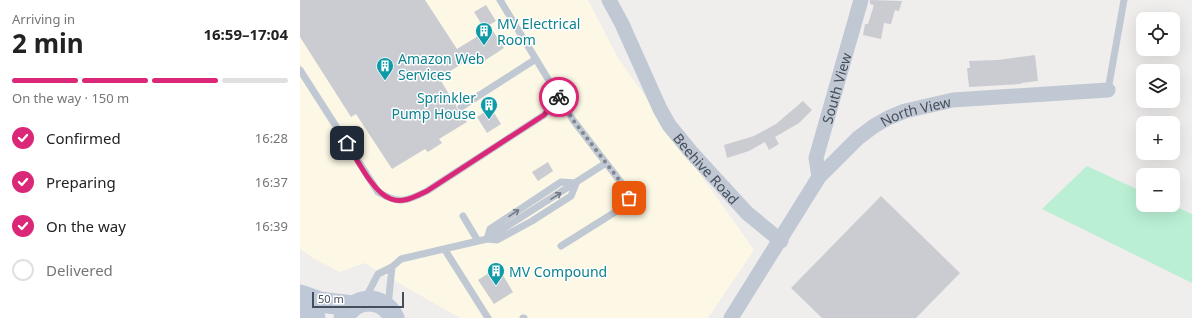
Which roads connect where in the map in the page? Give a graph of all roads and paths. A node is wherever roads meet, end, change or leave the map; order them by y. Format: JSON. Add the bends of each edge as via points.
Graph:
{"nodes":[{"id":1,"x":500,"y":0,"type":"edge"},
{"id":2,"x":609,"y":0,"type":"edge"},
{"id":3,"x":861,"y":0,"type":"edge"},
{"id":4,"x":1124,"y":0,"type":"edge"},
{"id":5,"x":536,"y":59,"type":"junction"},
{"id":6,"x":300,"y":70,"type":"edge"},
{"id":7,"x":1108,"y":90,"type":"joint"},
{"id":8,"x":559,"y":97,"type":"junction"},
{"id":9,"x":461,"y":107,"type":"dead end"},
{"id":10,"x":606,"y":163,"type":"junction"},
{"id":11,"x":820,"y":177,"type":"junction"},
{"id":12,"x":576,"y":183,"type":"junction"},
{"id":13,"x":463,"y":216,"type":"dead end"},
{"id":14,"x":487,"y":238,"type":"junction"},
{"id":15,"x":478,"y":241,"type":"junction"},
{"id":16,"x":781,"y":241,"type":"junction"},
{"id":17,"x":561,"y":246,"type":"dead end"},
{"id":18,"x":445,"y":250,"type":"junction"},
{"id":19,"x":392,"y":267,"type":"junction"},
{"id":20,"x":300,"y":295,"type":"edge"},
{"id":21,"x":300,"y":304,"type":"edge"},
{"id":22,"x":353,"y":308,"type":"edge"},
{"id":23,"x":393,"y":315,"type":"edge"},
{"id":24,"x":315,"y":318,"type":"edge"},
{"id":25,"x":488,"y":318,"type":"edge"},
{"id":26,"x":731,"y":318,"type":"edge"}],
"edges":[{"from":1,"to":5,"type":"lane"},
{"from":2,"to":16,"type":"street","name":"Beehive Road","via":[[669,125],[747,213]]},
{"from":3,"to":11,"type":"street","name":"South View","via":[[816,158]]},
{"from":4,"to":7,"type":"lane"},
{"from":5,"to":8,"type":"lane"},
{"from":5,"to":9,"type":"lane"},
{"from":6,"to":8,"type":"lane","via":[[378,192],[392,200],[411,199],[427,191],[544,115]]},
{"from":7,"to":11,"type":"street","name":"North View","via":[[953,100],[905,111],[888,118],[858,138]]},
{"from":8,"to":10,"type":"lane"},
{"from":10,"to":12,"type":"lane"},
{"from":10,"to":17,"type":"lane","via":[[623,185],[629,198],[627,202]]},
{"from":11,"to":16,"type":"street","name":"North View"},
{"from":14,"to":12,"type":"lane","one_way":true,"via":[[490,229],[561,182]]},
{"from":12,"to":14,"type":"lane","via":[[571,196],[532,221],[497,240]]},
{"from":13,"to":15,"type":"lane"},
{"from":14,"to":15,"type":"lane"},
{"from":15,"to":18,"type":"lane"},
{"from":16,"to":26,"type":"street"},
{"from":18,"to":19,"type":"lane","via":[[401,259]]},
{"from":18,"to":25,"type":"lane"},
{"from":19,"to":22,"type":"lane","via":[[378,274]]},
{"from":19,"to":23,"type":"lane"},
{"from":20,"to":22,"type":"street","via":[[320,302]]},
{"from":21,"to":24,"type":"street"},
{"from":22,"to":23,"type":"street","via":[[381,303]]}]}
